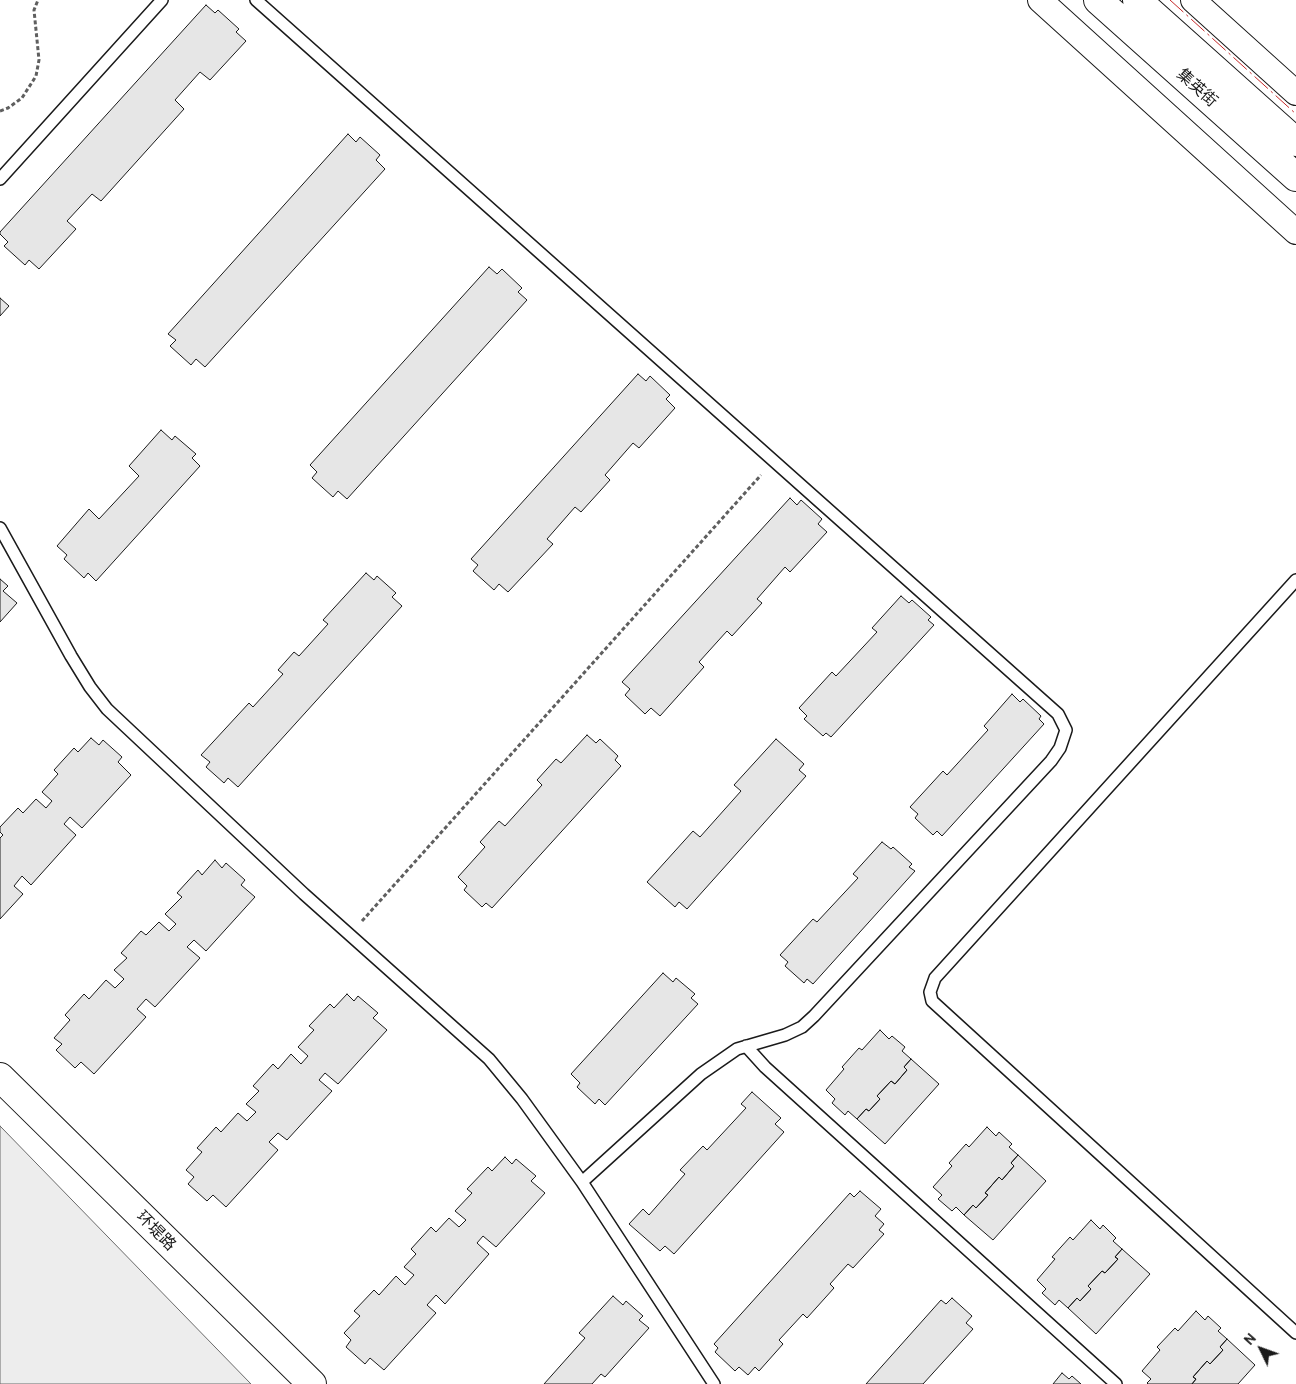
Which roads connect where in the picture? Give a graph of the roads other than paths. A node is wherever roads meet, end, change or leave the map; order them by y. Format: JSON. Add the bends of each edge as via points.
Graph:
{"nodes":[{"id":1,"x":162,"y":0,"type":"edge"},
{"id":2,"x":256,"y":0,"type":"edge"},
{"id":3,"x":1040,"y":0,"type":"edge"},
{"id":4,"x":1098,"y":0,"type":"edge"},
{"id":5,"x":1137,"y":0,"type":"edge"},
{"id":6,"x":1193,"y":0,"type":"edge"},
{"id":7,"x":1296,"y":92,"type":"edge"},
{"id":8,"x":1296,"y":142,"type":"edge"},
{"id":9,"x":1296,"y":177,"type":"edge"},
{"id":10,"x":0,"y":179,"type":"edge"},
{"id":11,"x":1296,"y":232,"type":"edge"},
{"id":12,"x":0,"y":528,"type":"edge"},
{"id":13,"x":1296,"y":580,"type":"edge"},
{"id":14,"x":746,"y":1046,"type":"junction"},
{"id":15,"x":0,"y":1077,"type":"edge"},
{"id":16,"x":582,"y":1182,"type":"junction"},
{"id":17,"x":1296,"y":1333,"type":"edge"},
{"id":18,"x":312,"y":1384,"type":"edge"},
{"id":19,"x":714,"y":1384,"type":"edge"},
{"id":20,"x":1116,"y":1384,"type":"edge"}],
"edges":[{"from":1,"to":10,"type":"lane"},
{"from":2,"to":14,"type":"lane","via":[[1058,714],[1066,730],[1051,761],[814,1016],[802,1027],[785,1035]]},
{"from":3,"to":11,"type":"street"},
{"from":4,"to":9,"type":"main road","name":"集英街"},
{"from":5,"to":8,"type":"main road","name":"集英街"},
{"from":6,"to":7,"type":"street"},
{"from":12,"to":16,"type":"lane","via":[[70,656],[107,709],[304,894],[488,1058]]},
{"from":13,"to":17,"type":"lane","via":[[935,978],[930,992],[932,1001]]},
{"from":14,"to":16,"type":"lane","via":[[701,1074]]},
{"from":14,"to":20,"type":"lane","via":[[772,1074]]},
{"from":15,"to":18,"type":"main road","name":"环堤路"},
{"from":16,"to":19,"type":"lane"}]}
